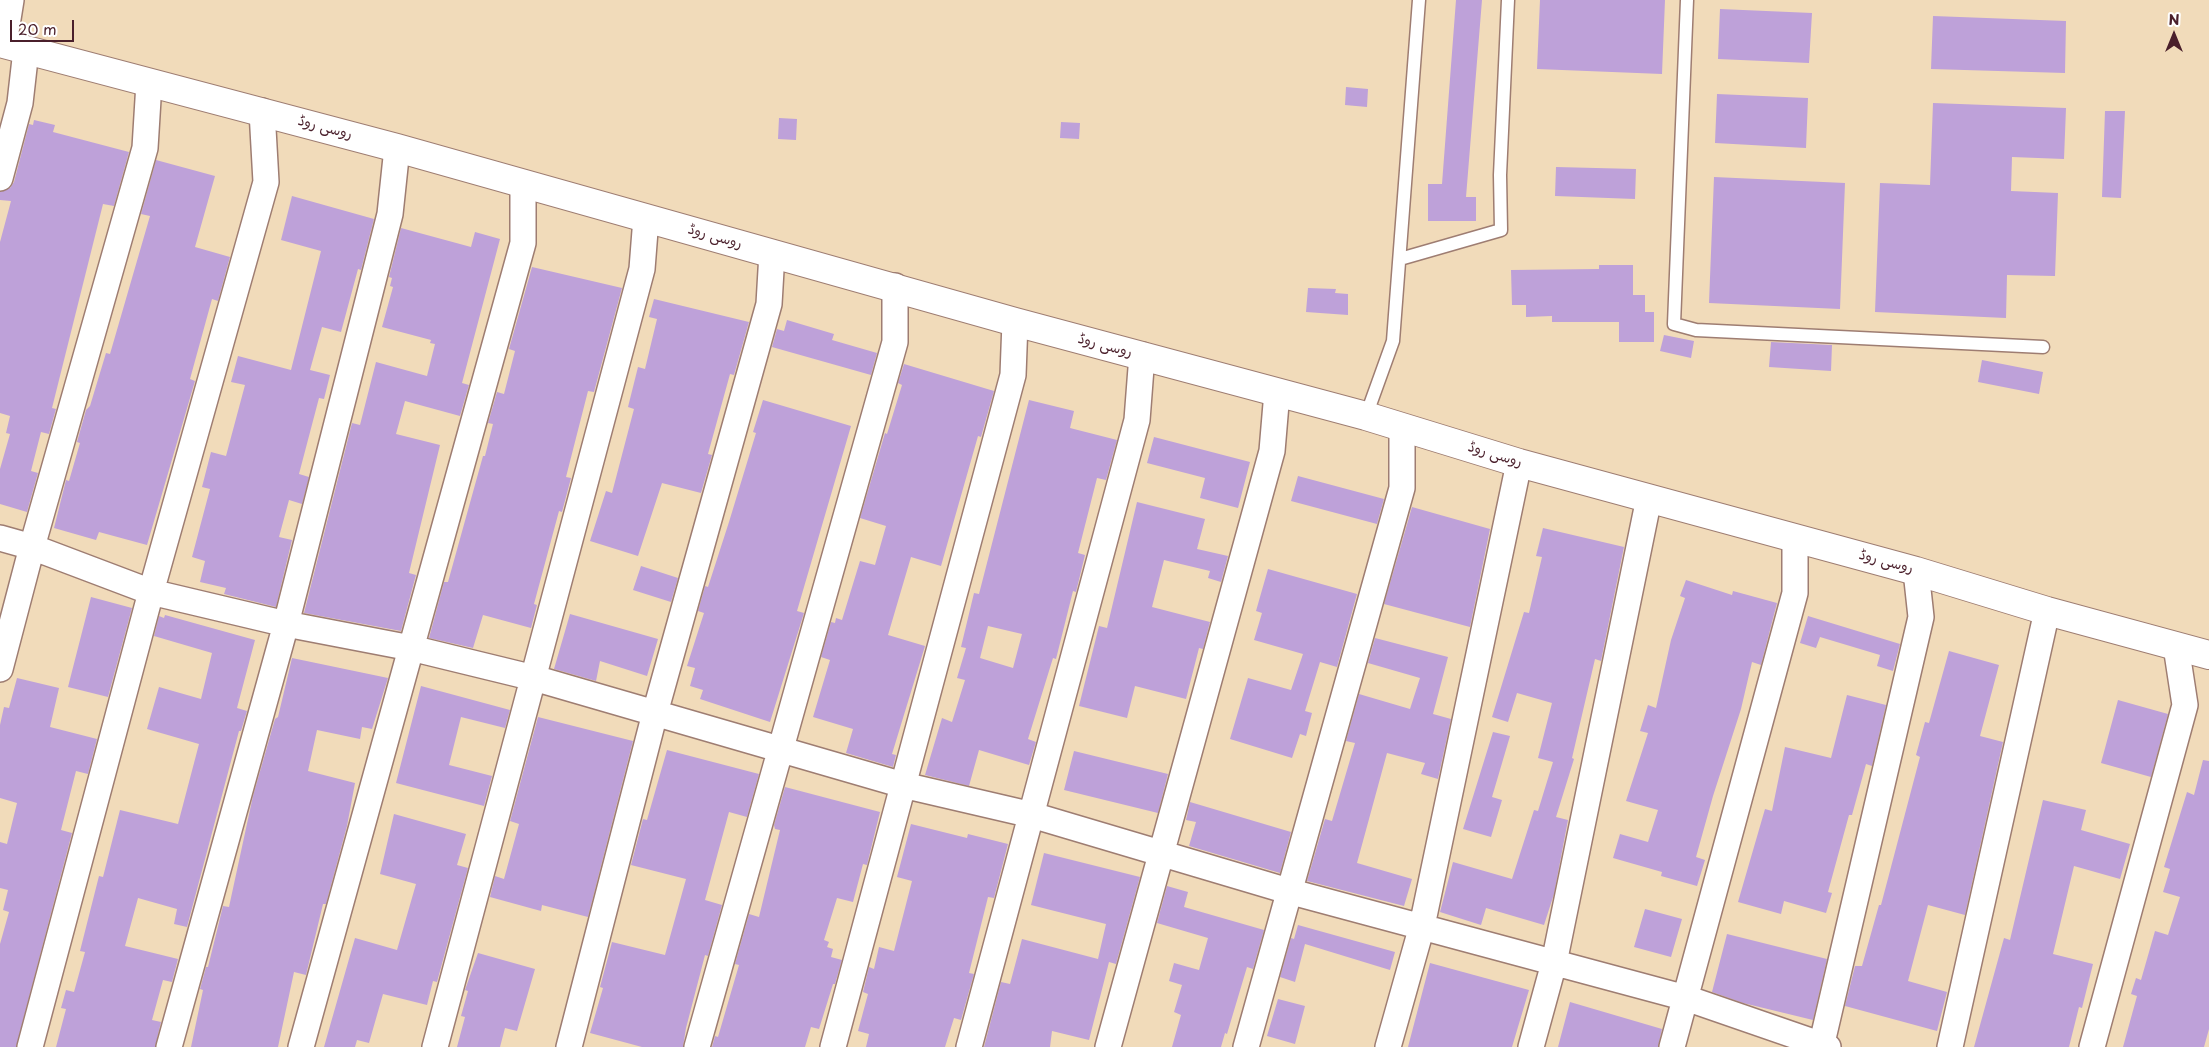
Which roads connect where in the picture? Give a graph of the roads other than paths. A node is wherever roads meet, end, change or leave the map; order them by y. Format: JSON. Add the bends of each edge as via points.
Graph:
{"nodes":[{"id":1,"x":11,"y":0,"type":"edge"},
{"id":2,"x":1419,"y":0,"type":"edge"},
{"id":3,"x":1508,"y":0,"type":"edge"},
{"id":4,"x":1687,"y":0,"type":"edge"},
{"id":5,"x":10,"y":46,"type":"edge"},
{"id":6,"x":149,"y":83,"type":"junction"},
{"id":7,"x":262,"y":111,"type":"junction"},
{"id":8,"x":397,"y":148,"type":"junction"},
{"id":9,"x":0,"y":178,"type":"edge"},
{"id":10,"x":523,"y":183,"type":"junction"},
{"id":11,"x":646,"y":218,"type":"junction"},
{"id":12,"x":772,"y":252,"type":"junction"},
{"id":13,"x":1400,"y":259,"type":"junction"},
{"id":14,"x":895,"y":286,"type":"junction"},
{"id":15,"x":1016,"y":322,"type":"junction"},
{"id":16,"x":2044,"y":347,"type":"dead end"},
{"id":17,"x":1142,"y":355,"type":"junction"},
{"id":18,"x":1277,"y":392,"type":"junction"},
{"id":19,"x":1366,"y":416,"type":"junction"},
{"id":20,"x":1402,"y":427,"type":"junction"},
{"id":21,"x":1519,"y":463,"type":"junction"},
{"id":22,"x":1649,"y":498,"type":"junction"},
{"id":23,"x":0,"y":538,"type":"edge"},
{"id":24,"x":1795,"y":538,"type":"junction"},
{"id":25,"x":32,"y":547,"type":"junction"},
{"id":26,"x":1916,"y":571,"type":"junction"},
{"id":27,"x":150,"y":592,"type":"junction"},
{"id":28,"x":2047,"y":610,"type":"junction"},
{"id":29,"x":286,"y":624,"type":"junction"},
{"id":30,"x":2176,"y":646,"type":"junction"},
{"id":31,"x":411,"y":648,"type":"junction"},
{"id":32,"x":2209,"y":655,"type":"edge"},
{"id":33,"x":0,"y":670,"type":"edge"},
{"id":34,"x":534,"y":678,"type":"junction"},
{"id":35,"x":655,"y":713,"type":"junction"},
{"id":36,"x":781,"y":749,"type":"junction"},
{"id":37,"x":903,"y":785,"type":"junction"},
{"id":38,"x":1032,"y":815,"type":"junction"},
{"id":39,"x":1162,"y":854,"type":"junction"},
{"id":40,"x":1288,"y":891,"type":"junction"},
{"id":41,"x":1422,"y":926,"type":"junction"},
{"id":42,"x":1554,"y":963,"type":"junction"},
{"id":43,"x":1686,"y":998,"type":"junction"},
{"id":44,"x":30,"y":1047,"type":"edge"},
{"id":45,"x":169,"y":1047,"type":"edge"},
{"id":46,"x":301,"y":1047,"type":"edge"},
{"id":47,"x":435,"y":1047,"type":"edge"},
{"id":48,"x":569,"y":1047,"type":"edge"},
{"id":49,"x":697,"y":1047,"type":"edge"},
{"id":50,"x":833,"y":1047,"type":"edge"},
{"id":51,"x":969,"y":1047,"type":"edge"},
{"id":52,"x":1108,"y":1047,"type":"edge"},
{"id":53,"x":1246,"y":1047,"type":"edge"},
{"id":54,"x":1388,"y":1047,"type":"edge"},
{"id":55,"x":1531,"y":1047,"type":"edge"},
{"id":56,"x":1672,"y":1047,"type":"edge"},
{"id":57,"x":1824,"y":1047,"type":"edge"},
{"id":58,"x":1950,"y":1047,"type":"edge"},
{"id":59,"x":2092,"y":1047,"type":"edge"}],
"edges":[{"from":1,"to":5,"type":"street"},
{"from":2,"to":13,"type":"lane"},
{"from":3,"to":13,"type":"lane","via":[[1500,175],[1501,230]]},
{"from":4,"to":16,"type":"lane","via":[[1674,324],[1696,330]]},
{"from":5,"to":6,"type":"main road","name":"روسی روڈ"},
{"from":5,"to":9,"type":"street","via":[[20,103]]},
{"from":6,"to":7,"type":"main road","name":"روسی روڈ"},
{"from":6,"to":25,"type":"street","via":[[145,148]]},
{"from":7,"to":8,"type":"main road","name":"روسی روڈ"},
{"from":7,"to":27,"type":"street","via":[[266,182]]},
{"from":8,"to":10,"type":"main road","name":"روسی روڈ"},
{"from":8,"to":29,"type":"street","via":[[390,214]]},
{"from":10,"to":11,"type":"main road","name":"روسی روڈ"},
{"from":10,"to":31,"type":"street","via":[[523,243]]},
{"from":11,"to":12,"type":"main road","name":"روسی روڈ"},
{"from":11,"to":34,"type":"street","via":[[642,269]]},
{"from":12,"to":14,"type":"main road","name":"روسی روڈ"},
{"from":12,"to":35,"type":"street","via":[[769,304]]},
{"from":13,"to":19,"type":"lane","via":[[1393,341]]},
{"from":14,"to":15,"type":"main road","name":"روسی روڈ"},
{"from":14,"to":36,"type":"street","via":[[895,342]]},
{"from":15,"to":17,"type":"main road","name":"روسی روڈ"},
{"from":15,"to":37,"type":"street","via":[[1012,375]]},
{"from":17,"to":18,"type":"main road","name":"روسی روڈ"},
{"from":17,"to":38,"type":"street","via":[[1137,420]]},
{"from":18,"to":19,"type":"main road","name":"روسی روڈ"},
{"from":18,"to":39,"type":"street","via":[[1272,451]]},
{"from":19,"to":20,"type":"main road","name":"روسی روڈ"},
{"from":20,"to":21,"type":"main road","name":"روسی روڈ"},
{"from":20,"to":40,"type":"street","via":[[1402,488]]},
{"from":21,"to":22,"type":"main road","name":"روسی روڈ"},
{"from":21,"to":41,"type":"street"},
{"from":22,"to":24,"type":"main road","name":"روسی روڈ"},
{"from":22,"to":42,"type":"street"},
{"from":23,"to":25,"type":"street"},
{"from":24,"to":26,"type":"main road","name":"روسی روڈ"},
{"from":24,"to":43,"type":"street","via":[[1795,593]]},
{"from":25,"to":27,"type":"street"},
{"from":25,"to":33,"type":"street"},
{"from":26,"to":28,"type":"main road","name":"روسی روڈ"},
{"from":26,"to":57,"type":"street","via":[[1921,617]]},
{"from":27,"to":29,"type":"street"},
{"from":27,"to":44,"type":"street"},
{"from":28,"to":30,"type":"main road","name":"روسی روڈ"},
{"from":28,"to":58,"type":"street"},
{"from":29,"to":31,"type":"street"},
{"from":29,"to":45,"type":"street"},
{"from":30,"to":32,"type":"main road","name":"روسی روڈ"},
{"from":30,"to":59,"type":"street","via":[[2185,705]]},
{"from":31,"to":34,"type":"street"},
{"from":31,"to":46,"type":"street"},
{"from":34,"to":35,"type":"street"},
{"from":34,"to":47,"type":"street"},
{"from":35,"to":36,"type":"street"},
{"from":35,"to":48,"type":"street"},
{"from":36,"to":37,"type":"street"},
{"from":36,"to":49,"type":"street"},
{"from":37,"to":38,"type":"street"},
{"from":37,"to":50,"type":"street"},
{"from":38,"to":39,"type":"street"},
{"from":38,"to":51,"type":"street"},
{"from":39,"to":40,"type":"street"},
{"from":39,"to":52,"type":"street"},
{"from":40,"to":41,"type":"street"},
{"from":40,"to":53,"type":"street"},
{"from":41,"to":42,"type":"street"},
{"from":41,"to":54,"type":"street"},
{"from":42,"to":43,"type":"street"},
{"from":42,"to":55,"type":"street"},
{"from":43,"to":56,"type":"street"},
{"from":43,"to":57,"type":"street"}]}
